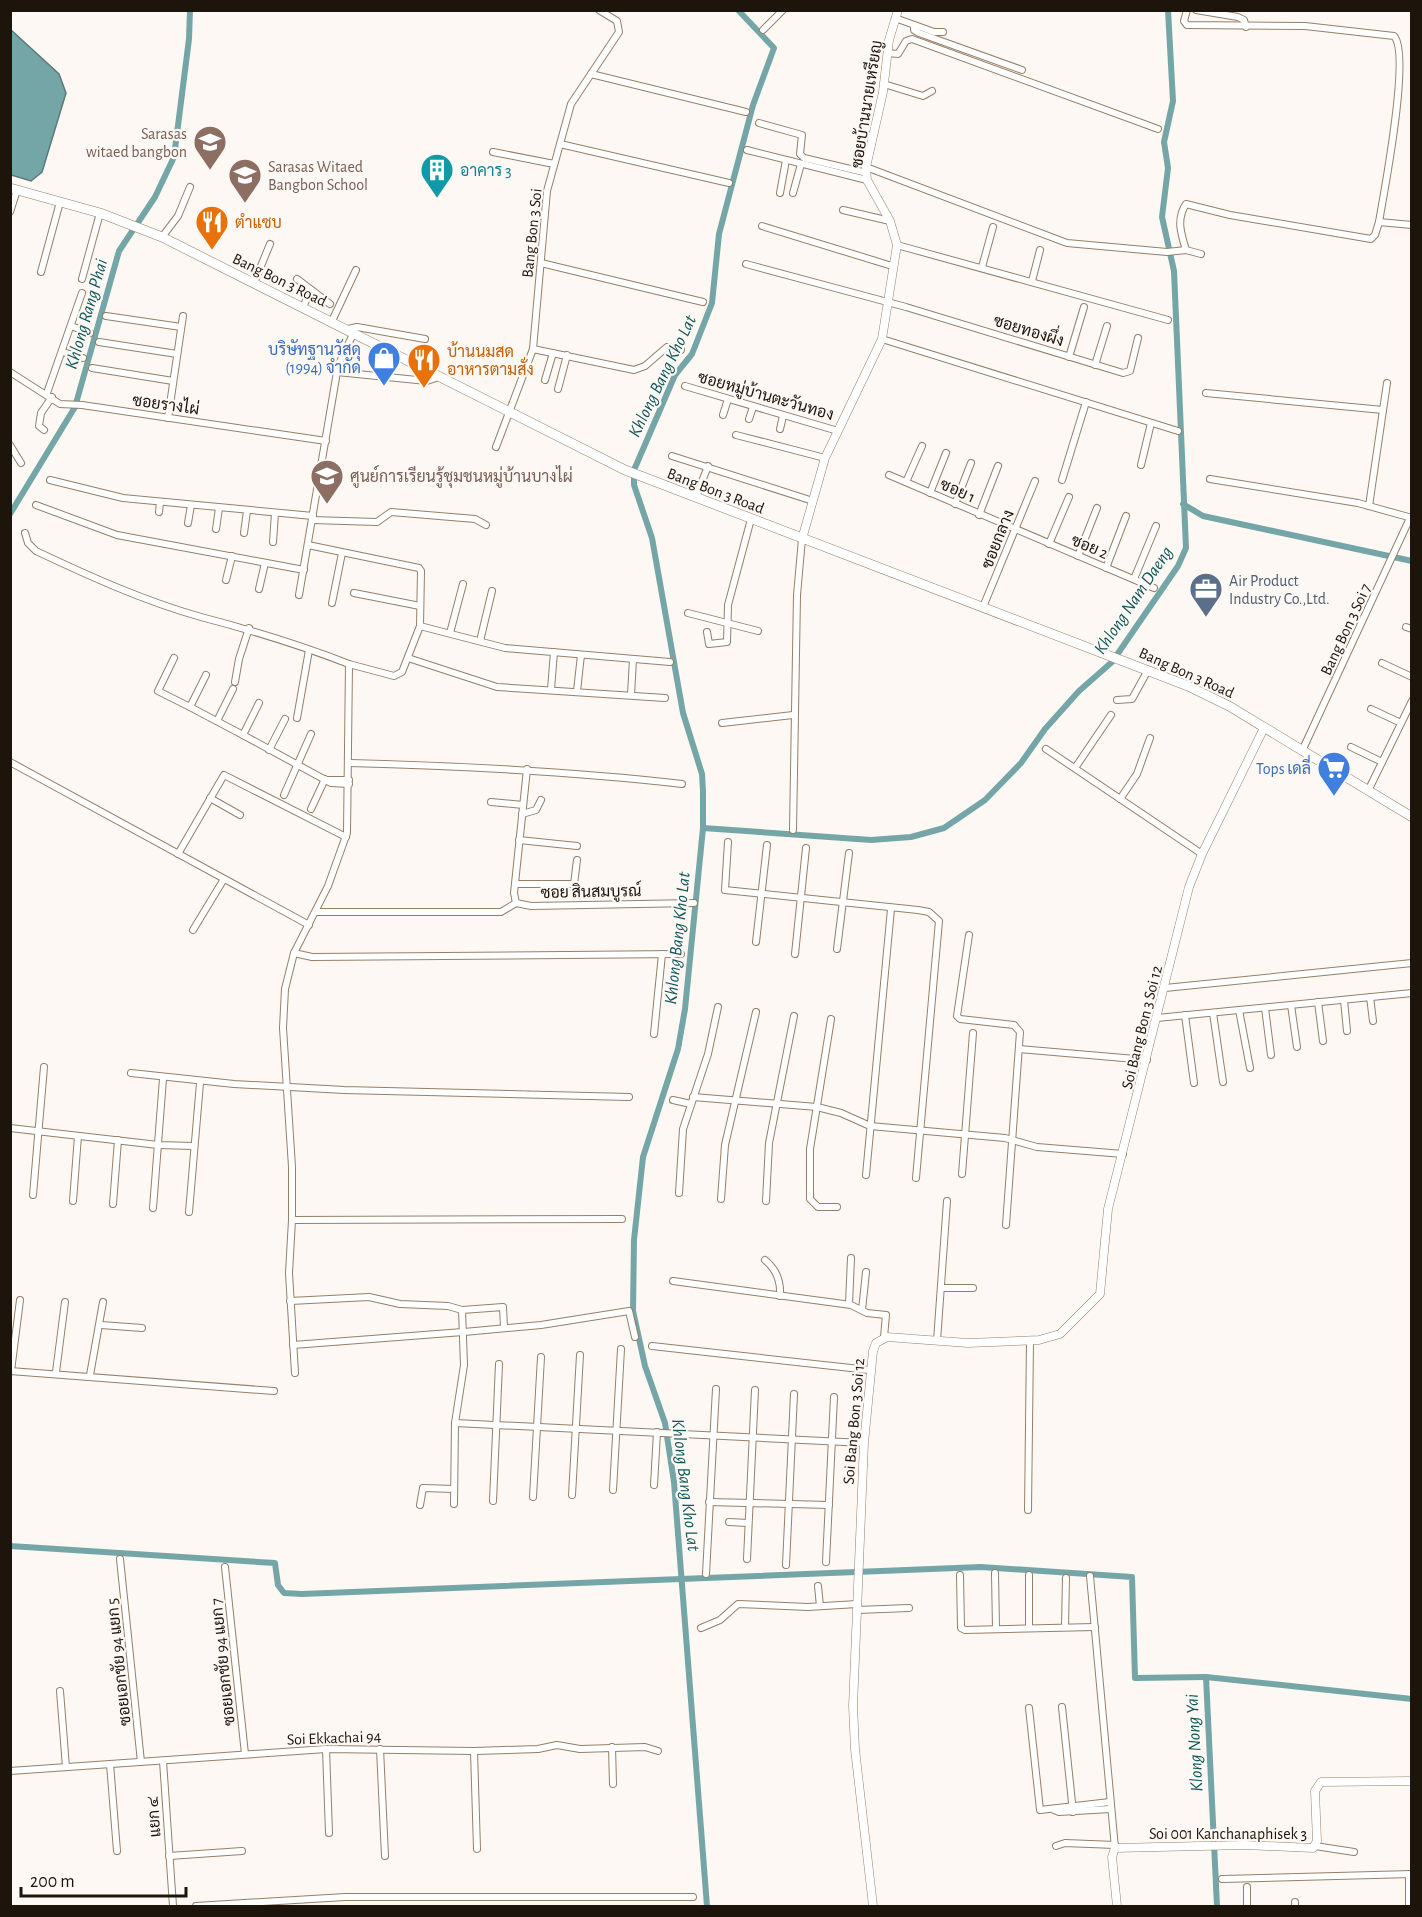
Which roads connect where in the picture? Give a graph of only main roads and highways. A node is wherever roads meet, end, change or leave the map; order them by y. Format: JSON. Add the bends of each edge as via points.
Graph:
{"nodes":[{"id":1,"x":14,"y":189,"type":"edge"},
{"id":2,"x":1412,"y":817,"type":"edge"}],
"edges":[{"from":1,"to":2,"type":"main road","name":"Bang Bon 3 Road","via":[[100,213],[162,237],[625,470],[1209,696]]}]}
